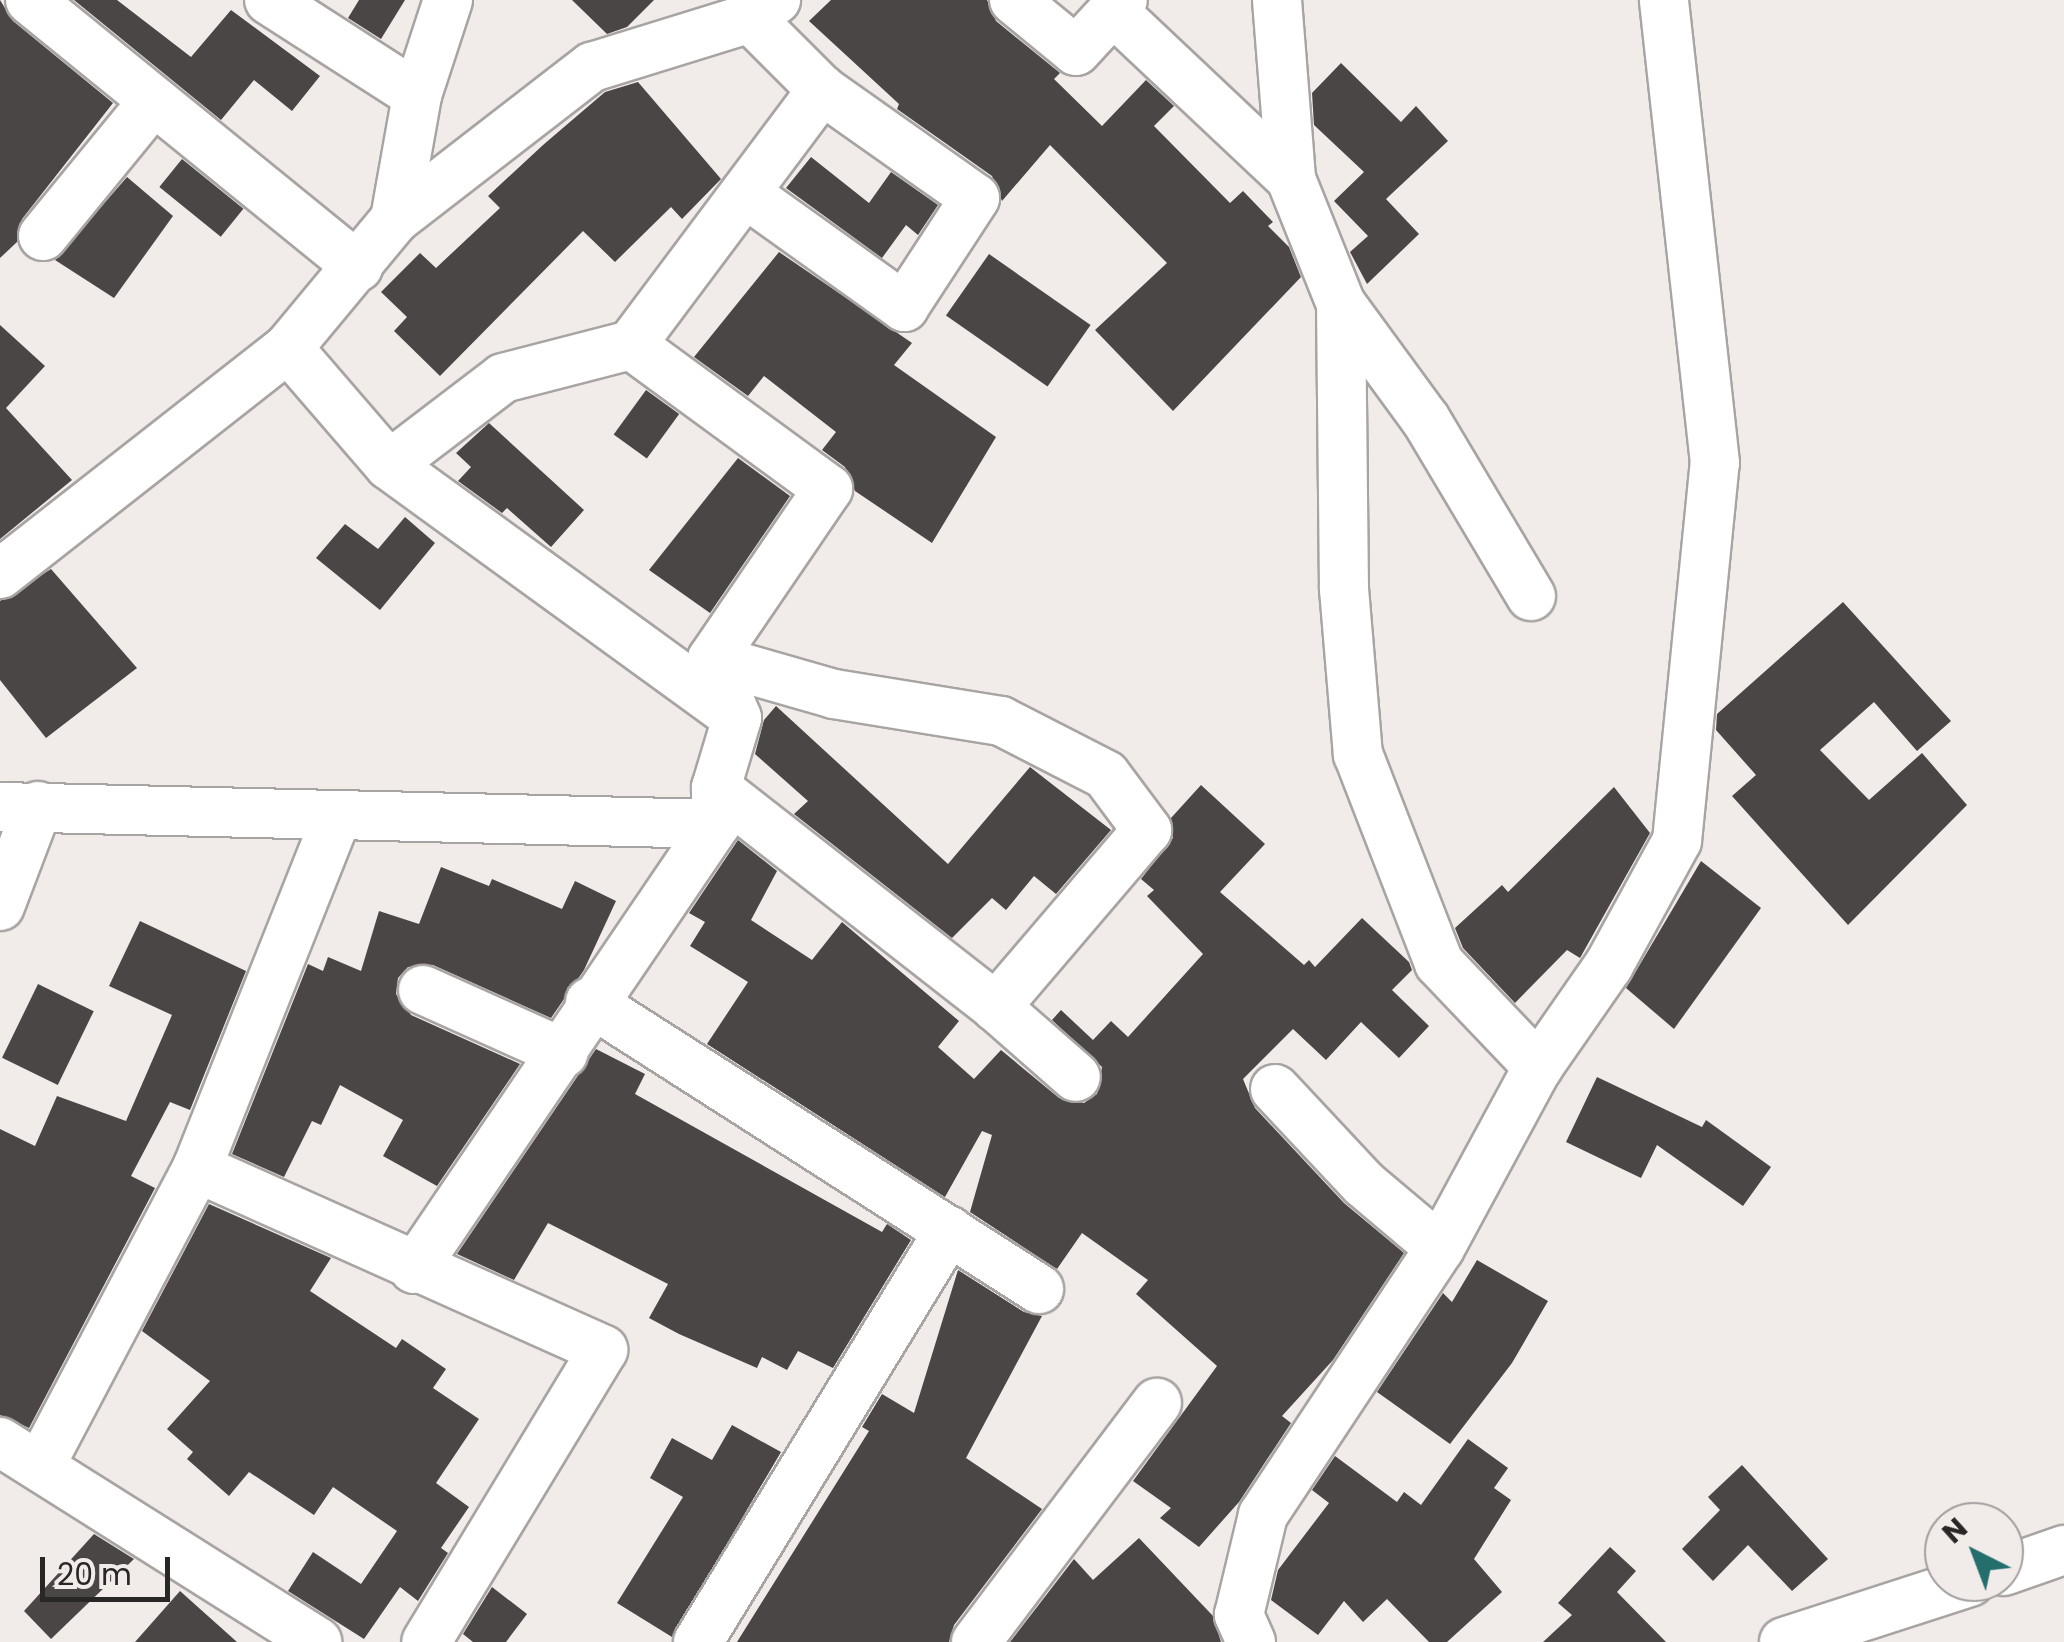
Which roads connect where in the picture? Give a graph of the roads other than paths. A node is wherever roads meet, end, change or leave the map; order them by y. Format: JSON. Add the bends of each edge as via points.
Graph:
{"nodes":[{"id":1,"x":30,"y":0,"type":"edge"},
{"id":2,"x":269,"y":0,"type":"edge"},
{"id":3,"x":448,"y":0,"type":"edge"},
{"id":4,"x":1014,"y":0,"type":"edge"},
{"id":5,"x":1278,"y":0,"type":"edge"},
{"id":6,"x":1664,"y":0,"type":"edge"},
{"id":7,"x":1118,"y":6,"type":"edge"},
{"id":8,"x":763,"y":9,"type":"edge"},
{"id":9,"x":822,"y":90,"type":"junction"},
{"id":10,"x":417,"y":95,"type":"junction"},
{"id":11,"x":152,"y":103,"type":"junction"},
{"id":12,"x":1291,"y":179,"type":"junction"},
{"id":13,"x":745,"y":193,"type":"junction"},
{"id":14,"x":395,"y":219,"type":"junction"},
{"id":15,"x":43,"y":236,"type":"dead end"},
{"id":16,"x":358,"y":266,"type":"junction"},
{"id":17,"x":1341,"y":304,"type":"junction"},
{"id":18,"x":631,"y":345,"type":"junction"},
{"id":19,"x":288,"y":348,"type":"junction"},
{"id":20,"x":389,"y":465,"type":"junction"},
{"id":21,"x":0,"y":574,"type":"edge"},
{"id":22,"x":1532,"y":596,"type":"dead end"},
{"id":23,"x":712,"y":659,"type":"junction"},
{"id":24,"x":737,"y":718,"type":"junction"},
{"id":25,"x":19,"y":806,"type":"edge"},
{"id":26,"x":716,"y":806,"type":"junction"},
{"id":27,"x":336,"y":819,"type":"junction"},
{"id":28,"x":0,"y":906,"type":"edge"},
{"id":29,"x":422,"y":990,"type":"dead end"},
{"id":30,"x":590,"y":1002,"type":"junction"},
{"id":31,"x":996,"y":1007,"type":"junction"},
{"id":32,"x":563,"y":1053,"type":"junction"},
{"id":33,"x":1538,"y":1067,"type":"junction"},
{"id":34,"x":1076,"y":1077,"type":"dead end"},
{"id":35,"x":1275,"y":1089,"type":"dead end"},
{"id":36,"x":197,"y":1168,"type":"junction"},
{"id":37,"x":949,"y":1231,"type":"junction"},
{"id":38,"x":1440,"y":1248,"type":"junction"},
{"id":39,"x":414,"y":1270,"type":"junction"},
{"id":40,"x":1040,"y":1290,"type":"dead end"},
{"id":41,"x":1157,"y":1404,"type":"dead end"},
{"id":42,"x":20,"y":1453,"type":"edge"},
{"id":43,"x":2064,"y":1550,"type":"edge"},
{"id":44,"x":2024,"y":1564,"type":"edge"},
{"id":45,"x":1924,"y":1597,"type":"edge"},
{"id":46,"x":317,"y":1642,"type":"edge"},
{"id":47,"x":426,"y":1642,"type":"edge"},
{"id":48,"x":698,"y":1642,"type":"edge"},
{"id":49,"x":976,"y":1642,"type":"edge"},
{"id":50,"x":1251,"y":1642,"type":"edge"},
{"id":51,"x":1784,"y":1642,"type":"edge"}],
"edges":[{"from":1,"to":11,"type":"street"},
{"from":2,"to":10,"type":"street"},
{"from":3,"to":10,"type":"street"},
{"from":4,"to":7,"type":"street","via":[[1076,51]]},
{"from":5,"to":12,"type":"street"},
{"from":6,"to":33,"type":"street","via":[[1715,463],[1677,840],[1609,965]]},
{"from":7,"to":12,"type":"street"},
{"from":8,"to":9,"type":"street"},
{"from":8,"to":14,"type":"street","via":[[592,67]]},
{"from":9,"to":13,"type":"street"},
{"from":9,"to":13,"type":"street","via":[[975,198],[904,307]]},
{"from":10,"to":14,"type":"street"},
{"from":11,"to":15,"type":"street"},
{"from":11,"to":16,"type":"street"},
{"from":12,"to":17,"type":"street"},
{"from":13,"to":18,"type":"street"},
{"from":14,"to":16,"type":"street"},
{"from":16,"to":19,"type":"street"},
{"from":17,"to":22,"type":"street","via":[[1426,420]]},
{"from":17,"to":33,"type":"street","via":[[1344,590],[1358,754],[1439,962]]},
{"from":18,"to":20,"type":"street","via":[[503,378]]},
{"from":18,"to":23,"type":"street","via":[[828,489]]},
{"from":19,"to":20,"type":"street"},
{"from":19,"to":21,"type":"street"},
{"from":20,"to":24,"type":"street"},
{"from":23,"to":24,"type":"street"},
{"from":23,"to":31,"type":"street","via":[[834,694],[1000,721],[1106,774],[1146,830]]},
{"from":24,"to":26,"type":"street"},
{"from":25,"to":27,"type":"street"},
{"from":25,"to":28,"type":"street"},
{"from":26,"to":27,"type":"street"},
{"from":26,"to":30,"type":"street"},
{"from":26,"to":31,"type":"street"},
{"from":27,"to":36,"type":"street"},
{"from":29,"to":32,"type":"street"},
{"from":30,"to":32,"type":"street"},
{"from":30,"to":37,"type":"street"},
{"from":31,"to":34,"type":"street"},
{"from":32,"to":39,"type":"street"},
{"from":33,"to":38,"type":"street"},
{"from":35,"to":38,"type":"street","via":[[1364,1184]]},
{"from":36,"to":39,"type":"street"},
{"from":36,"to":42,"type":"street"},
{"from":37,"to":40,"type":"street"},
{"from":37,"to":48,"type":"street"},
{"from":38,"to":50,"type":"street","via":[[1323,1433],[1262,1515],[1239,1616]]},
{"from":39,"to":47,"type":"street","via":[[604,1350]]},
{"from":41,"to":49,"type":"street"},
{"from":42,"to":46,"type":"street"},
{"from":43,"to":44,"type":"street"},
{"from":45,"to":51,"type":"street"}]}
